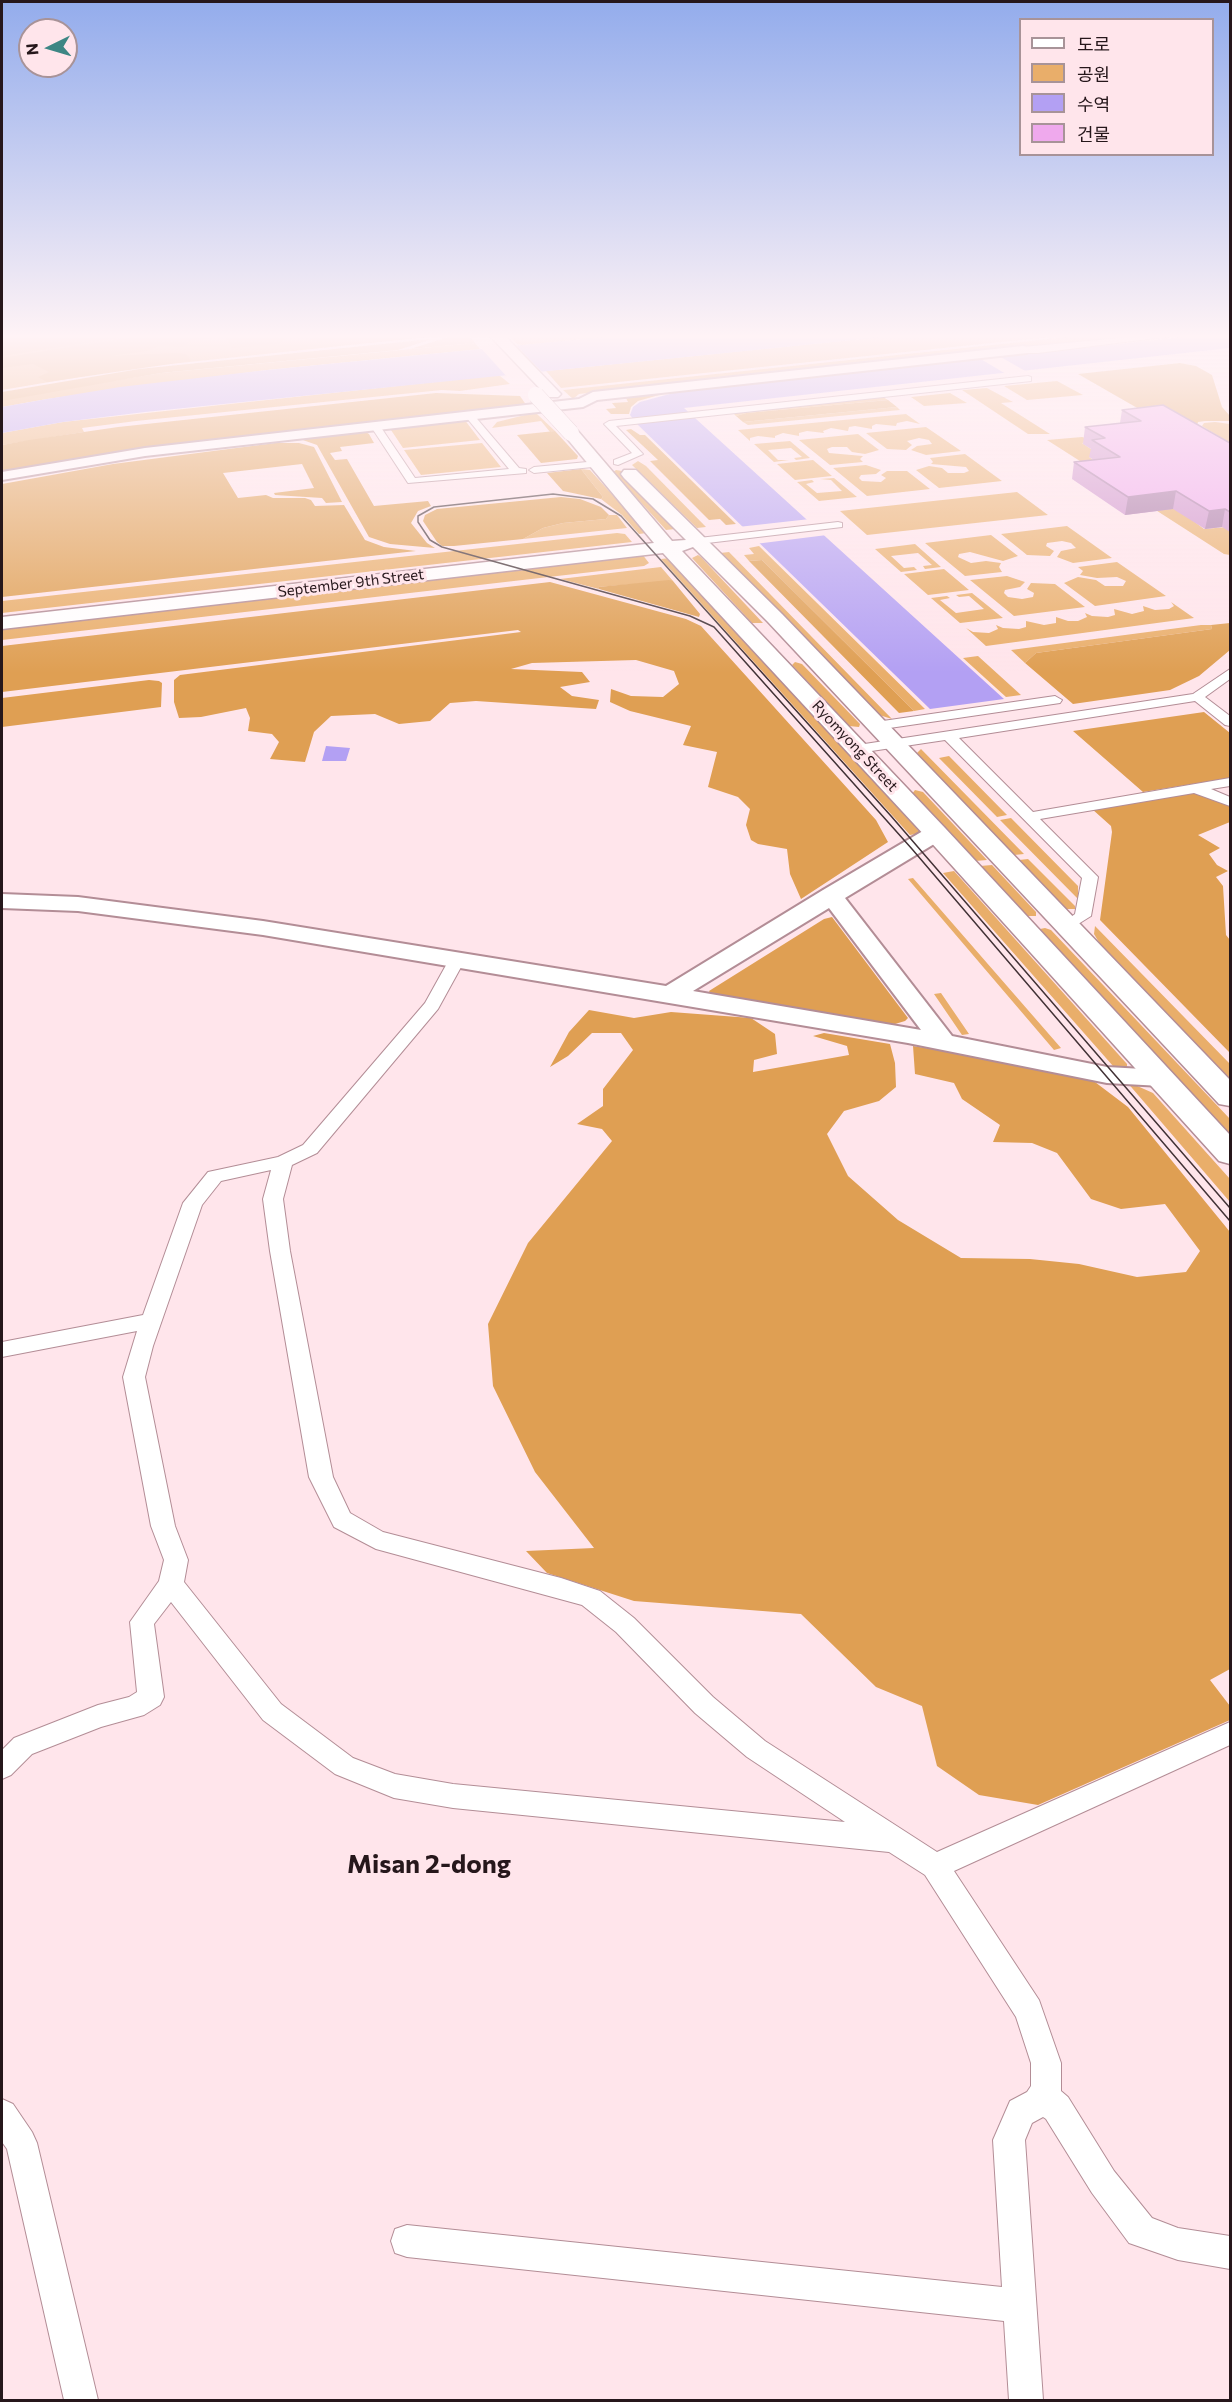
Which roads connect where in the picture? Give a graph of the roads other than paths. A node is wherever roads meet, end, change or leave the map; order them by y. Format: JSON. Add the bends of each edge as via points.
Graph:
{"nodes":[{"id":1,"x":185,"y":448,"type":"edge"},
{"id":2,"x":390,"y":448,"type":"edge"},
{"id":3,"x":499,"y":448,"type":"edge"},
{"id":4,"x":594,"y":448,"type":"edge"},
{"id":5,"x":632,"y":448,"type":"edge"},
{"id":6,"x":608,"y":463,"type":"junction"},
{"id":7,"x":534,"y":470,"type":"dead end"},
{"id":8,"x":2,"y":476,"type":"edge"},
{"id":9,"x":838,"y":525,"type":"dead end"},
{"id":10,"x":698,"y":541,"type":"junction"},
{"id":11,"x":665,"y":544,"type":"junction"},
{"id":12,"x":2,"y":616,"type":"edge"},
{"id":13,"x":2,"y":623,"type":"edge"},
{"id":14,"x":1230,"y":673,"type":"edge"},
{"id":15,"x":1197,"y":697,"type":"junction"},
{"id":16,"x":1055,"y":700,"type":"dead end"},
{"id":17,"x":1230,"y":722,"type":"edge"},
{"id":18,"x":876,"y":726,"type":"junction"},
{"id":19,"x":949,"y":735,"type":"junction"},
{"id":20,"x":892,"y":744,"type":"junction"},
{"id":21,"x":858,"y":749,"type":"junction"},
{"id":22,"x":1230,"y":782,"type":"edge"},
{"id":23,"x":1193,"y":788,"type":"junction"},
{"id":24,"x":1230,"y":802,"type":"edge"},
{"id":25,"x":1028,"y":817,"type":"junction"},
{"id":26,"x":936,"y":833,"type":"junction"},
{"id":27,"x":831,"y":895,"type":"junction"},
{"id":28,"x":2,"y":902,"type":"edge"},
{"id":29,"x":1066,"y":926,"type":"junction"},
{"id":30,"x":458,"y":958,"type":"junction"},
{"id":31,"x":670,"y":994,"type":"junction"},
{"id":32,"x":943,"y":1042,"type":"junction"},
{"id":33,"x":1161,"y":1078,"type":"junction"},
{"id":34,"x":1230,"y":1097,"type":"edge"},
{"id":35,"x":1230,"y":1154,"type":"edge"},
{"id":36,"x":284,"y":1162,"type":"junction"},
{"id":37,"x":150,"y":1322,"type":"junction"},
{"id":38,"x":2,"y":1349,"type":"edge"},
{"id":39,"x":171,"y":1584,"type":"junction"},
{"id":40,"x":1230,"y":1733,"type":"edge"},
{"id":41,"x":2,"y":1767,"type":"edge"},
{"id":42,"x":895,"y":1840,"type":"junction"},
{"id":43,"x":935,"y":1866,"type":"junction"},
{"id":44,"x":1042,"y":2096,"type":"junction"},
{"id":45,"x":2,"y":2115,"type":"edge"},
{"id":46,"x":406,"y":2241,"type":"dead end"},
{"id":47,"x":1230,"y":2252,"type":"edge"},
{"id":48,"x":1019,"y":2306,"type":"junction"},
{"id":49,"x":81,"y":2400,"type":"edge"},
{"id":50,"x":1026,"y":2400,"type":"edge"}],
"edges":[{"from":1,"to":8,"type":"street"},
{"from":2,"to":3,"type":"street","via":[[412,481],[519,471]]},
{"from":4,"to":6,"type":"highway","name":"Ryomyong Street","bridge":true},
{"from":5,"to":6,"type":"street","via":[[638,454]]},
{"from":6,"to":7,"type":"street"},
{"from":6,"to":10,"type":"highway","name":"Ryomyong Street"},
{"from":6,"to":11,"type":"highway","name":"Ryomyong Street"},
{"from":9,"to":10,"type":"street"},
{"from":10,"to":11,"type":"highway","name":"September 9th Street"},
{"from":10,"to":18,"type":"highway","name":"Ryomyong Street"},
{"from":11,"to":12,"type":"highway","name":"September 9th Street"},
{"from":11,"to":13,"type":"highway","name":"September 9th Street"},
{"from":11,"to":21,"type":"highway","name":"Ryomyong Street"},
{"from":14,"to":15,"type":"street"},
{"from":15,"to":17,"type":"street"},
{"from":15,"to":19,"type":"street"},
{"from":16,"to":18,"type":"street"},
{"from":18,"to":20,"type":"highway","name":"Ryomyong Street"},
{"from":19,"to":20,"type":"street"},
{"from":19,"to":25,"type":"street"},
{"from":20,"to":21,"type":"street"},
{"from":20,"to":29,"type":"highway","name":"Ryomyong Street"},
{"from":21,"to":26,"type":"highway","name":"Ryomyong Street"},
{"from":22,"to":23,"type":"street"},
{"from":23,"to":24,"type":"street"},
{"from":23,"to":25,"type":"street"},
{"from":25,"to":29,"type":"street","via":[[1090,877],[1083,916]]},
{"from":26,"to":27,"type":"street"},
{"from":26,"to":33,"type":"highway","name":"Ryomyong Street"},
{"from":27,"to":31,"type":"street"},
{"from":27,"to":32,"type":"street"},
{"from":28,"to":30,"type":"street","via":[[78,904],[149,912]]},
{"from":29,"to":34,"type":"highway","name":"Ryomyong Street"},
{"from":30,"to":31,"type":"street"},
{"from":30,"to":36,"type":"street","via":[[432,1005],[310,1149]]},
{"from":31,"to":32,"type":"street"},
{"from":32,"to":33,"type":"street","via":[[1107,1075]]},
{"from":33,"to":35,"type":"highway","name":"Ryomyong Street"},
{"from":36,"to":37,"type":"street","via":[[215,1176],[193,1203]]},
{"from":36,"to":42,"type":"street","via":[[273,1199],[280,1251],[321,1477],[342,1520],[376,1540],[591,1598],[626,1625],[704,1705],[756,1749]]},
{"from":37,"to":38,"type":"street"},
{"from":37,"to":39,"type":"street","via":[[134,1377],[163,1526],[176,1560]]},
{"from":39,"to":41,"type":"street","via":[[142,1622],[151,1697],[135,1707],[98,1716],[23,1746]]},
{"from":39,"to":42,"type":"street","via":[[272,1712],[344,1766],[394,1786],[453,1796]]},
{"from":40,"to":43,"type":"street"},
{"from":42,"to":43,"type":"street"},
{"from":43,"to":44,"type":"street","via":[[1028,2010],[1046,2063],[1046,2089]]},
{"from":44,"to":47,"type":"street","via":[[1057,2108],[1103,2182],[1141,2231],[1178,2244]]},
{"from":44,"to":48,"type":"street","via":[[1038,2103],[1021,2112],[1009,2140]]},
{"from":45,"to":49,"type":"street","via":[[21,2143]]},
{"from":46,"to":48,"type":"street"},
{"from":48,"to":50,"type":"street"}]}
